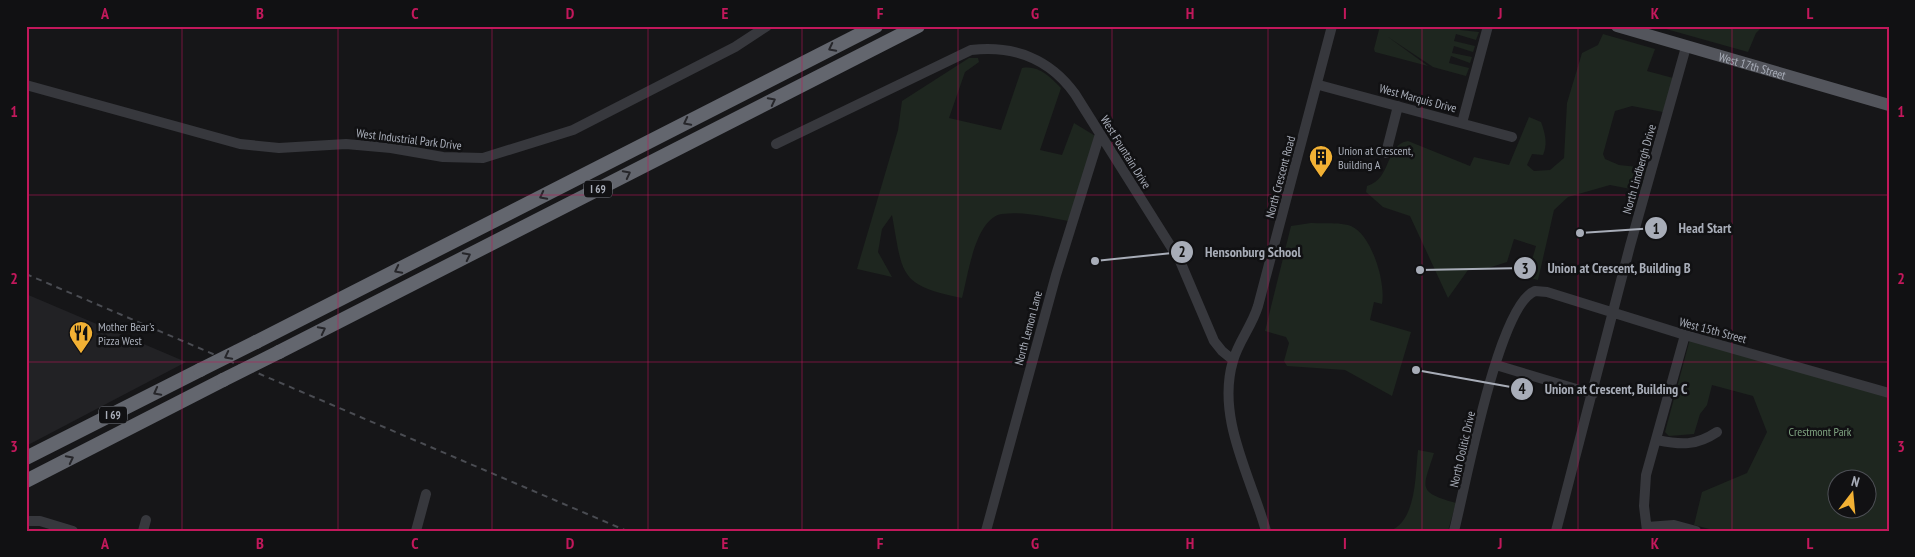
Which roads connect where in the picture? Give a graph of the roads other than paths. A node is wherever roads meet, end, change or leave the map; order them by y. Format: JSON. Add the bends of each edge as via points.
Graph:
{"nodes":[{"id":1,"x":767,"y":26,"type":"edge"},
{"id":2,"x":876,"y":26,"type":"edge"},
{"id":3,"x":918,"y":26,"type":"edge"},
{"id":4,"x":1332,"y":26,"type":"edge"},
{"id":5,"x":1488,"y":26,"type":"edge"},
{"id":6,"x":1617,"y":26,"type":"edge"},
{"id":7,"x":1686,"y":47,"type":"junction"},
{"id":8,"x":26,"y":84,"type":"edge"},
{"id":9,"x":1319,"y":85,"type":"junction"},
{"id":10,"x":1889,"y":105,"type":"edge"},
{"id":11,"x":1398,"y":106,"type":"junction"},
{"id":12,"x":1462,"y":123,"type":"junction"},
{"id":13,"x":1100,"y":134,"type":"junction"},
{"id":14,"x":1512,"y":136,"type":"dead end"},
{"id":15,"x":776,"y":144,"type":"dead end"},
{"id":16,"x":1386,"y":153,"type":"dead end"},
{"id":17,"x":1532,"y":292,"type":"joint"},
{"id":18,"x":1614,"y":313,"type":"junction"},
{"id":19,"x":1685,"y":335,"type":"junction"},
{"id":20,"x":1233,"y":360,"type":"junction"},
{"id":21,"x":1496,"y":365,"type":"junction"},
{"id":22,"x":1889,"y":393,"type":"edge"},
{"id":23,"x":1593,"y":394,"type":"junction"},
{"id":24,"x":1717,"y":432,"type":"dead end"},
{"id":25,"x":1657,"y":440,"type":"junction"},
{"id":26,"x":26,"y":458,"type":"edge"},
{"id":27,"x":26,"y":481,"type":"edge"},
{"id":28,"x":426,"y":494,"type":"dead end"},
{"id":29,"x":146,"y":520,"type":"dead end"},
{"id":30,"x":26,"y":521,"type":"edge"},
{"id":31,"x":1647,"y":529,"type":"edge"},
{"id":32,"x":74,"y":531,"type":"edge"},
{"id":33,"x":143,"y":531,"type":"edge"},
{"id":34,"x":416,"y":531,"type":"edge"},
{"id":35,"x":986,"y":531,"type":"edge"},
{"id":36,"x":1266,"y":531,"type":"edge"},
{"id":37,"x":1454,"y":531,"type":"edge"},
{"id":38,"x":1556,"y":531,"type":"edge"},
{"id":39,"x":1696,"y":531,"type":"edge"}],
"edges":[{"from":1,"to":8,"type":"street","name":"West Industrial Park Drive","via":[[735,47],[573,130],[483,158],[443,157],[346,144],[279,148],[240,144]]},
{"from":2,"to":26,"type":"highway","number":"I 69","one_way":true,"bridge":true},
{"from":27,"to":3,"type":"highway","number":"I 69","one_way":true,"bridge":true},
{"from":4,"to":9,"type":"street","name":"North Crescent Road"},
{"from":5,"to":12,"type":"street"},
{"from":6,"to":7,"type":"main road","name":"West 17th Street"},
{"from":7,"to":10,"type":"main road","name":"West 17th Street"},
{"from":7,"to":18,"type":"street","name":"North Lindbergh Drive"},
{"from":9,"to":11,"type":"street","name":"West Marquis Drive"},
{"from":9,"to":20,"type":"street","name":"North Crescent Road","via":[[1258,306],[1251,328]]},
{"from":11,"to":12,"type":"street","name":"West Marquis Drive"},
{"from":11,"to":16,"type":"street"},
{"from":12,"to":14,"type":"street","name":"West Marquis Drive"},
{"from":13,"to":15,"type":"street","name":"West Fountain Drive","via":[[1075,94],[1054,70],[1022,53],[991,48],[961,54]]},
{"from":13,"to":20,"type":"street","name":"West Fountain Drive","via":[[1180,261],[1214,341]]},
{"from":13,"to":35,"type":"street","name":"North Lemon Lane","via":[[1056,275]]},
{"from":17,"to":18,"type":"street","name":"West 15th Street","via":[[1547,292]]},
{"from":17,"to":21,"type":"street","name":"North Oolitic Drive","via":[[1517,310]]},
{"from":18,"to":19,"type":"street","name":"West 15th Street"},
{"from":18,"to":23,"type":"street","name":"North Lindbergh Drive"},
{"from":19,"to":22,"type":"street","name":"West 15th Street"},
{"from":19,"to":25,"type":"street"},
{"from":20,"to":36,"type":"street","via":[[1228,389],[1230,413]]},
{"from":21,"to":23,"type":"street"},
{"from":21,"to":37,"type":"street","name":"North Oolitic Drive"},
{"from":23,"to":38,"type":"street","name":"North Lindbergh Drive"},
{"from":24,"to":25,"type":"street","via":[[1704,441],[1692,443]]},
{"from":25,"to":31,"type":"street","via":[[1645,482]]},
{"from":28,"to":34,"type":"street"},
{"from":29,"to":33,"type":"street"},
{"from":30,"to":32,"type":"street","via":[[40,521]]},
{"from":31,"to":39,"type":"street","via":[[1674,525]]}]}
